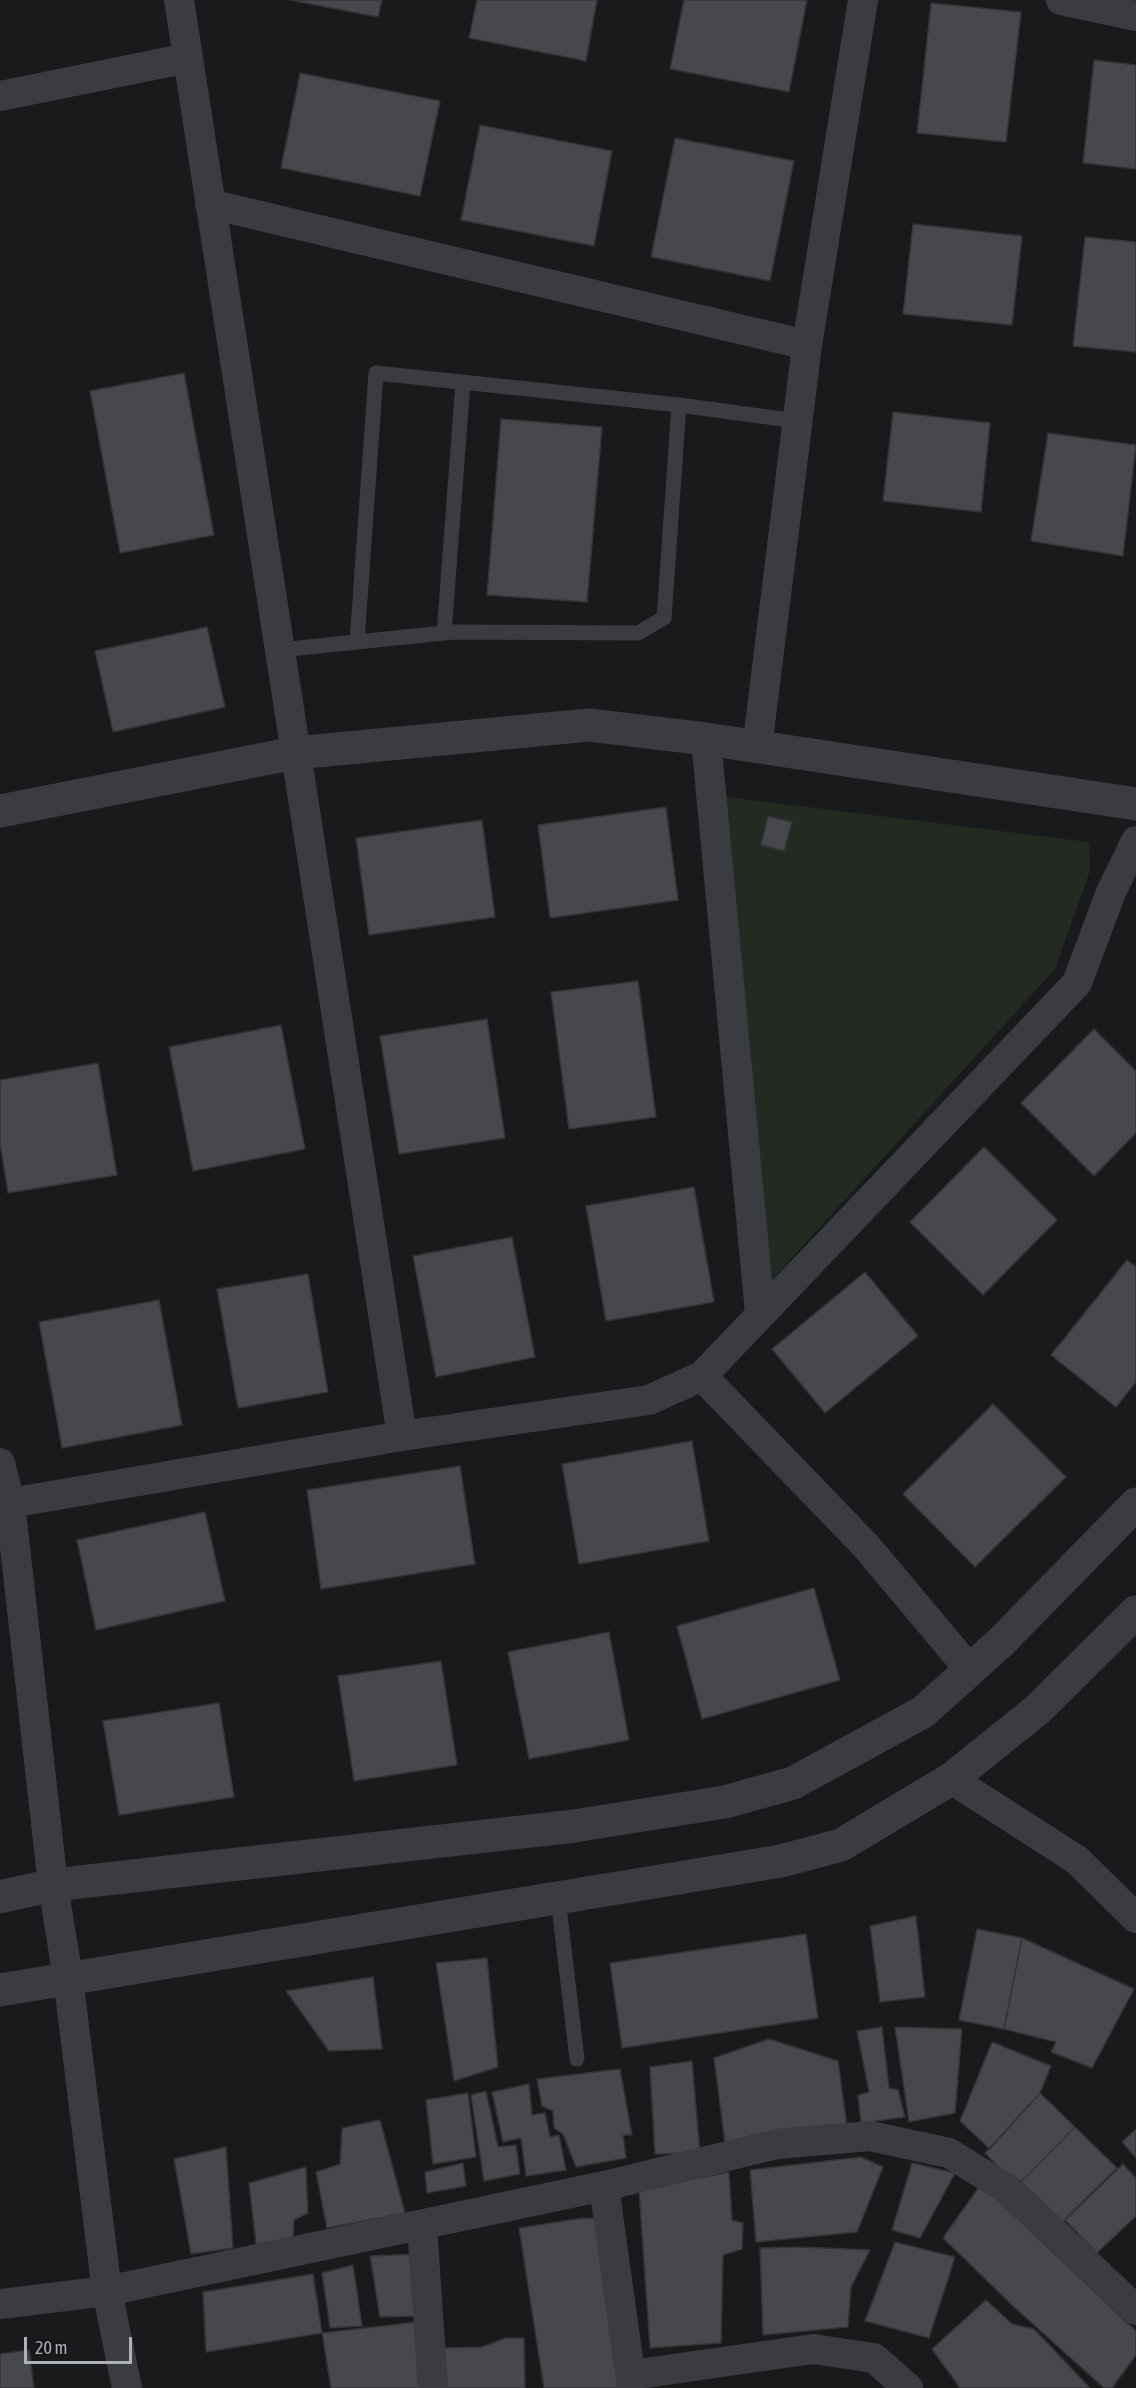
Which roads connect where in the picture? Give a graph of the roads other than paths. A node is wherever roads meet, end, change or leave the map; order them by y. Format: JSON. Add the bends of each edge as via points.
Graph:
{"nodes":[{"id":1,"x":179,"y":0,"type":"edge"},
{"id":2,"x":863,"y":0,"type":"edge"},
{"id":3,"x":1061,"y":0,"type":"edge"},
{"id":4,"x":1136,"y":16,"type":"edge"},
{"id":5,"x":188,"y":58,"type":"junction"},
{"id":6,"x":0,"y":96,"type":"edge"},
{"id":7,"x":210,"y":204,"type":"junction"},
{"id":8,"x":807,"y":345,"type":"junction"},
{"id":9,"x":463,"y":383,"type":"junction"},
{"id":10,"x":679,"y":405,"type":"junction"},
{"id":11,"x":797,"y":421,"type":"junction"},
{"id":12,"x":444,"y":633,"type":"junction"},
{"id":13,"x":357,"y":642,"type":"junction"},
{"id":14,"x":280,"y":650,"type":"junction"},
{"id":15,"x":706,"y":739,"type":"junction"},
{"id":16,"x":757,"y":748,"type":"junction"},
{"id":17,"x":295,"y":753,"type":"junction"},
{"id":18,"x":1136,"y":804,"type":"edge"},
{"id":19,"x":0,"y":811,"type":"edge"},
{"id":20,"x":1136,"y":841,"type":"edge"},
{"id":21,"x":760,"y":1313,"type":"junction"},
{"id":22,"x":702,"y":1376,"type":"junction"},
{"id":23,"x":402,"y":1436,"type":"junction"},
{"id":24,"x":0,"y":1462,"type":"edge"},
{"id":25,"x":10,"y":1503,"type":"junction"},
{"id":26,"x":1136,"y":1504,"type":"edge"},
{"id":27,"x":1136,"y":1612,"type":"edge"},
{"id":28,"x":970,"y":1670,"type":"junction"},
{"id":29,"x":951,"y":1779,"type":"junction"},
{"id":30,"x":53,"y":1885,"type":"junction"},
{"id":31,"x":0,"y":1897,"type":"edge"},
{"id":32,"x":558,"y":1898,"type":"junction"},
{"id":33,"x":1136,"y":1918,"type":"edge"},
{"id":34,"x":68,"y":1978,"type":"junction"},
{"id":35,"x":0,"y":1990,"type":"edge"},
{"id":36,"x":577,"y":2059,"type":"dead end"},
{"id":37,"x":604,"y":2186,"type":"junction"},
{"id":38,"x":422,"y":2226,"type":"junction"},
{"id":39,"x":107,"y":2291,"type":"junction"},
{"id":40,"x":0,"y":2304,"type":"edge"},
{"id":41,"x":1136,"y":2310,"type":"edge"},
{"id":42,"x":632,"y":2382,"type":"edge"},
{"id":43,"x":127,"y":2388,"type":"edge"},
{"id":44,"x":433,"y":2388,"type":"edge"},
{"id":45,"x":908,"y":2388,"type":"edge"}],
"edges":[{"from":1,"to":5,"type":"street"},
{"from":2,"to":8,"type":"street"},
{"from":3,"to":4,"type":"street"},
{"from":5,"to":6,"type":"street"},
{"from":5,"to":7,"type":"street"},
{"from":7,"to":8,"type":"street"},
{"from":7,"to":14,"type":"street"},
{"from":8,"to":11,"type":"street"},
{"from":9,"to":10,"type":"lane"},
{"from":9,"to":12,"type":"lane"},
{"from":9,"to":13,"type":"lane","via":[[376,373]]},
{"from":10,"to":11,"type":"lane"},
{"from":10,"to":12,"type":"lane","via":[[664,618],[638,633]]},
{"from":11,"to":16,"type":"street"},
{"from":12,"to":13,"type":"lane"},
{"from":13,"to":14,"type":"lane"},
{"from":14,"to":17,"type":"street"},
{"from":15,"to":16,"type":"street"},
{"from":15,"to":17,"type":"street","via":[[589,725]]},
{"from":15,"to":21,"type":"street"},
{"from":16,"to":18,"type":"street"},
{"from":17,"to":19,"type":"street"},
{"from":17,"to":23,"type":"street"},
{"from":20,"to":21,"type":"street","via":[[1111,892],[1077,983]]},
{"from":21,"to":22,"type":"street"},
{"from":22,"to":23,"type":"street","via":[[649,1400]]},
{"from":22,"to":28,"type":"street","via":[[866,1546]]},
{"from":23,"to":25,"type":"street"},
{"from":24,"to":25,"type":"street"},
{"from":25,"to":30,"type":"street"},
{"from":26,"to":28,"type":"street"},
{"from":27,"to":29,"type":"street","via":[[1037,1710]]},
{"from":28,"to":30,"type":"street","via":[[922,1712],[853,1751],[793,1783],[725,1802],[574,1826]]},
{"from":29,"to":32,"type":"street","via":[[841,1845],[781,1861]]},
{"from":29,"to":33,"type":"street","via":[[1077,1860]]},
{"from":30,"to":31,"type":"street"},
{"from":30,"to":34,"type":"street"},
{"from":32,"to":34,"type":"street"},
{"from":32,"to":36,"type":"lane"},
{"from":34,"to":35,"type":"street"},
{"from":34,"to":39,"type":"street"},
{"from":37,"to":38,"type":"street"},
{"from":37,"to":41,"type":"street","via":[[777,2144],[870,2136],[950,2153],[1010,2191]]},
{"from":37,"to":42,"type":"street"},
{"from":38,"to":39,"type":"street"},
{"from":38,"to":44,"type":"street"},
{"from":39,"to":40,"type":"street"},
{"from":39,"to":43,"type":"street"},
{"from":42,"to":45,"type":"street","via":[[813,2349],[874,2358]]}]}
